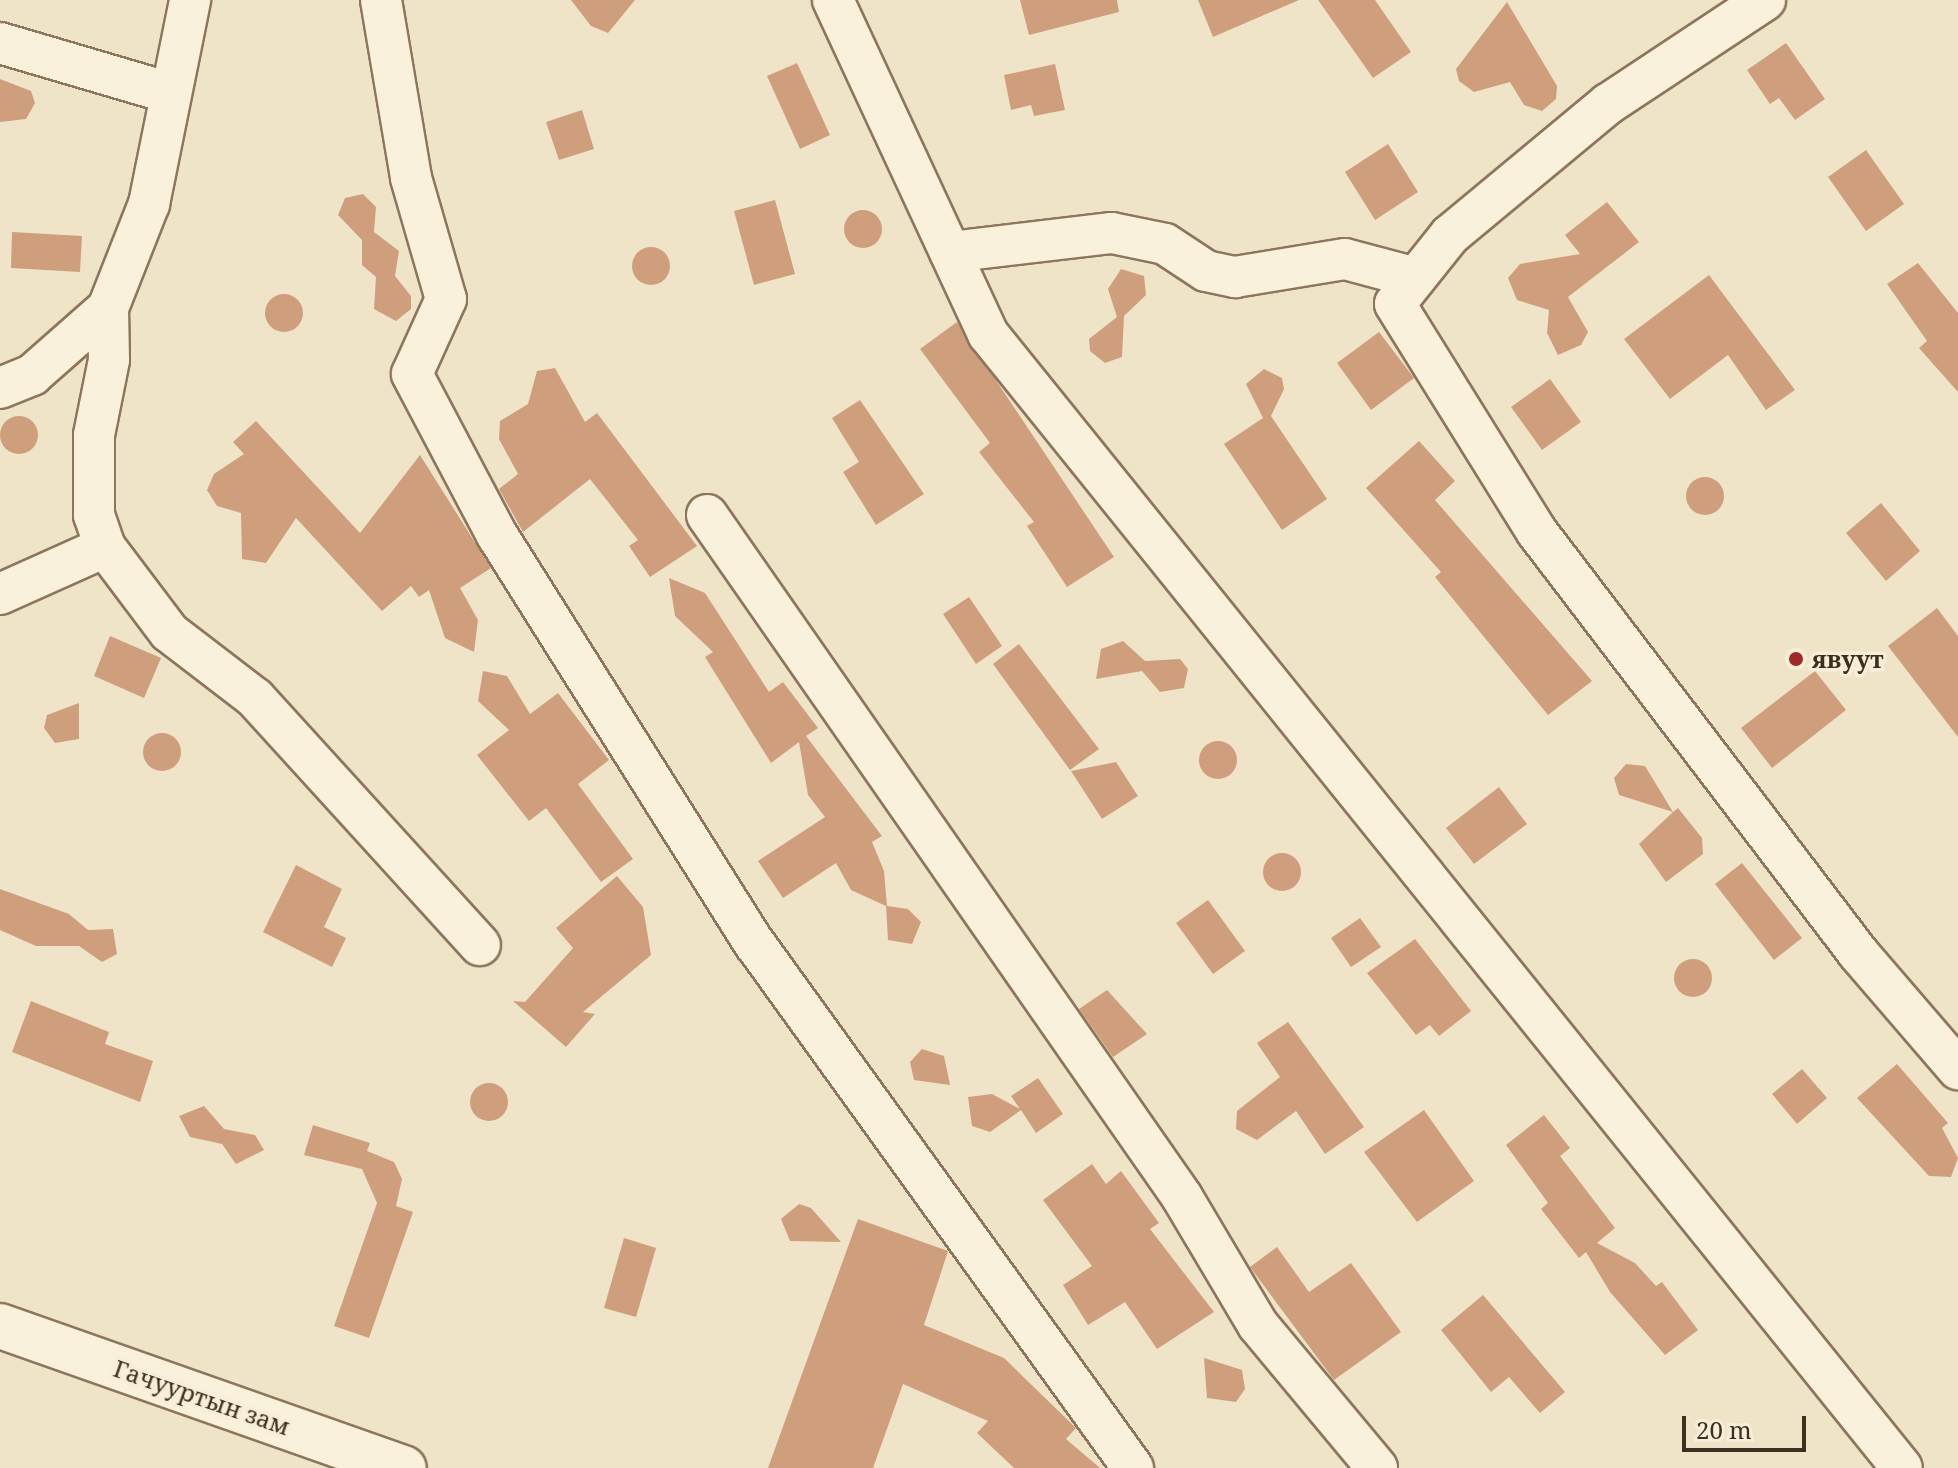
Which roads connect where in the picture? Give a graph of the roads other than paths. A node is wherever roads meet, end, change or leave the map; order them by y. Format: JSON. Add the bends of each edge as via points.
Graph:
{"nodes":[{"id":1,"x":190,"y":0,"type":"edge"},
{"id":2,"x":381,"y":0,"type":"edge"},
{"id":3,"x":833,"y":0,"type":"edge"},
{"id":4,"x":1765,"y":0,"type":"edge"},
{"id":5,"x":0,"y":43,"type":"edge"},
{"id":6,"x":170,"y":93,"type":"junction"},
{"id":7,"x":950,"y":252,"type":"junction"},
{"id":8,"x":1416,"y":278,"type":"junction"},
{"id":9,"x":108,"y":308,"type":"junction"},
{"id":10,"x":0,"y":388,"type":"edge"},
{"id":11,"x":707,"y":515,"type":"dead end"},
{"id":12,"x":105,"y":547,"type":"junction"},
{"id":13,"x":0,"y":594,"type":"edge"},
{"id":14,"x":480,"y":945,"type":"dead end"},
{"id":15,"x":1958,"y":1069,"type":"edge"},
{"id":16,"x":0,"y":1326,"type":"edge"},
{"id":17,"x":404,"y":1468,"type":"edge"},
{"id":18,"x":1133,"y":1468,"type":"edge"},
{"id":19,"x":1377,"y":1468,"type":"edge"},
{"id":20,"x":1902,"y":1468,"type":"edge"}],
"edges":[{"from":1,"to":6,"type":"street"},
{"from":2,"to":18,"type":"street","via":[[411,178],[446,299],[412,374],[497,535],[755,944]]},
{"from":3,"to":7,"type":"street"},
{"from":4,"to":8,"type":"street","via":[[1608,104],[1450,235]]},
{"from":5,"to":6,"type":"street"},
{"from":6,"to":9,"type":"street","via":[[149,204]]},
{"from":7,"to":8,"type":"street","via":[[1112,233],[1165,244],[1206,271],[1235,277],[1345,259]]},
{"from":7,"to":20,"type":"street","via":[[988,334]]},
{"from":8,"to":15,"type":"street","via":[[1395,304],[1529,519],[1859,954]]},
{"from":9,"to":10,"type":"street","via":[[32,375]]},
{"from":9,"to":12,"type":"street","via":[[109,360],[94,435],[94,515]]},
{"from":11,"to":19,"type":"street","via":[[1182,1197],[1258,1325]]},
{"from":12,"to":13,"type":"street"},
{"from":12,"to":14,"type":"street","via":[[169,632],[255,698]]},
{"from":16,"to":17,"type":"main road","name":"Гачууртын зам"}]}
